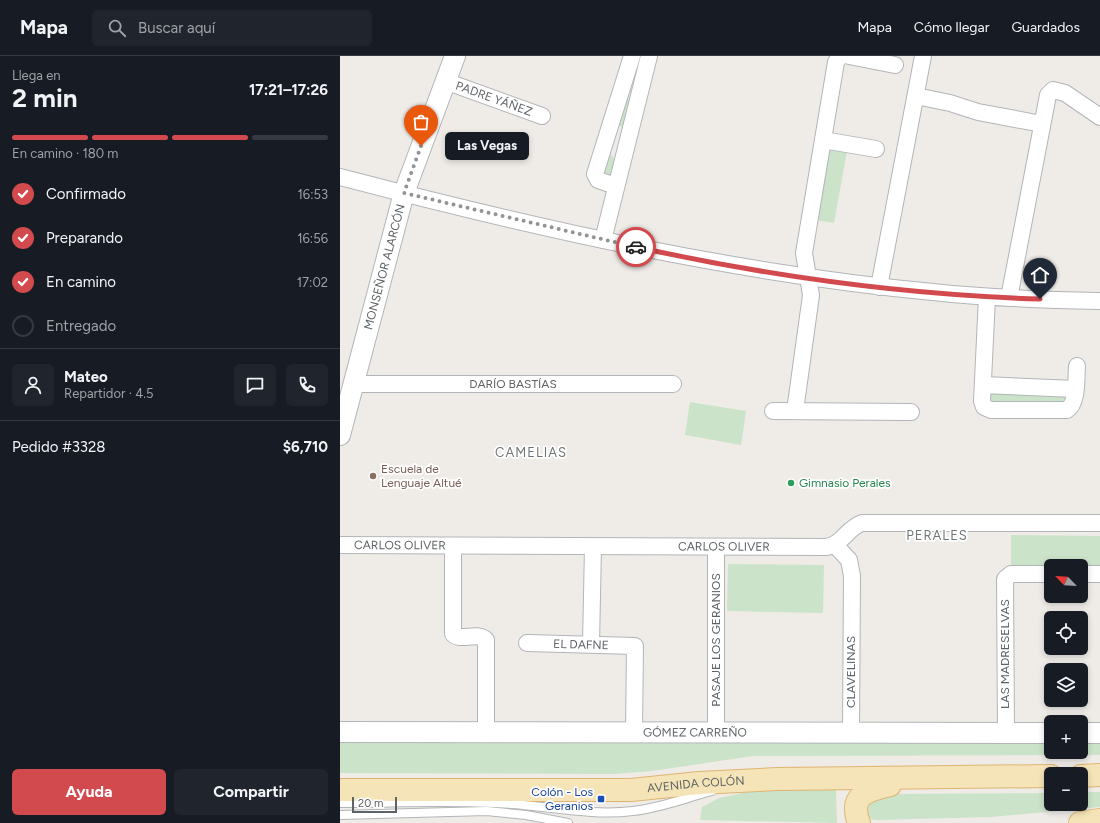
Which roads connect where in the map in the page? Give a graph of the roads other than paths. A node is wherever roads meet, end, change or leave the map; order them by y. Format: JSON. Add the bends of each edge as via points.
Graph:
{"nodes":[{"id":1,"x":455,"y":56,"type":"edge"},
{"id":2,"x":632,"y":56,"type":"edge"},
{"id":3,"x":649,"y":56,"type":"edge"},
{"id":4,"x":839,"y":56,"type":"edge"},
{"id":5,"x":849,"y":56,"type":"edge"},
{"id":6,"x":924,"y":56,"type":"edge"},
{"id":7,"x":895,"y":65,"type":"dead end"},
{"id":8,"x":445,"y":81,"type":"junction"},
{"id":9,"x":620,"y":96,"type":"junction"},
{"id":10,"x":916,"y":96,"type":"junction"},
{"id":11,"x":638,"y":100,"type":"junction"},
{"id":12,"x":542,"y":116,"type":"dead end"},
{"id":13,"x":1100,"y":117,"type":"edge"},
{"id":14,"x":1042,"y":124,"type":"junction"},
{"id":15,"x":823,"y":140,"type":"junction"},
{"id":16,"x":876,"y":149,"type":"dead end"},
{"id":17,"x":340,"y":177,"type":"edge"},
{"id":18,"x":616,"y":186,"type":"junction"},
{"id":19,"x":404,"y":193,"type":"junction"},
{"id":20,"x":602,"y":240,"type":"junction"},
{"id":21,"x":807,"y":277,"type":"junction"},
{"id":22,"x":879,"y":287,"type":"junction"},
{"id":23,"x":987,"y":297,"type":"junction"},
{"id":24,"x":1009,"y":298,"type":"junction"},
{"id":25,"x":1100,"y":301,"type":"edge"},
{"id":26,"x":1077,"y":366,"type":"dead end"},
{"id":27,"x":352,"y":384,"type":"junction"},
{"id":28,"x":673,"y":384,"type":"dead end"},
{"id":29,"x":983,"y":385,"type":"junction"},
{"id":30,"x":1075,"y":389,"type":"junction"},
{"id":31,"x":773,"y":411,"type":"dead end"},
{"id":32,"x":795,"y":411,"type":"junction"},
{"id":33,"x":911,"y":412,"type":"dead end"},
{"id":34,"x":340,"y":435,"type":"edge"},
{"id":35,"x":1100,"y":523,"type":"edge"},
{"id":36,"x":340,"y":545,"type":"edge"},
{"id":37,"x":835,"y":545,"type":"junction"},
{"id":38,"x":453,"y":547,"type":"junction"},
{"id":39,"x":593,"y":547,"type":"junction"},
{"id":40,"x":716,"y":548,"type":"junction"},
{"id":41,"x":1044,"y":574,"type":"edge"},
{"id":42,"x":1088,"y":574,"type":"edge"},
{"id":43,"x":1100,"y":574,"type":"edge"},
{"id":44,"x":528,"y":643,"type":"dead end"},
{"id":45,"x":591,"y":644,"type":"junction"},
{"id":46,"x":340,"y":732,"type":"edge"},
{"id":47,"x":486,"y":732,"type":"junction"},
{"id":48,"x":634,"y":732,"type":"junction"},
{"id":49,"x":716,"y":732,"type":"junction"},
{"id":50,"x":851,"y":732,"type":"junction"},
{"id":51,"x":1006,"y":733,"type":"junction"},
{"id":52,"x":1044,"y":733,"type":"edge"},
{"id":53,"x":1088,"y":733,"type":"edge"},
{"id":54,"x":1100,"y":733,"type":"edge"},
{"id":55,"x":1100,"y":775,"type":"edge"},
{"id":56,"x":1044,"y":776,"type":"edge"},
{"id":57,"x":1088,"y":776,"type":"edge"},
{"id":58,"x":919,"y":778,"type":"junction"},
{"id":59,"x":777,"y":779,"type":"junction"},
{"id":60,"x":340,"y":790,"type":"edge"},
{"id":61,"x":340,"y":803,"type":"edge"},
{"id":62,"x":340,"y":815,"type":"edge"},
{"id":63,"x":1100,"y":820,"type":"edge"},
{"id":64,"x":568,"y":823,"type":"edge"},
{"id":65,"x":859,"y":823,"type":"edge"},
{"id":66,"x":1080,"y":823,"type":"edge"}],
"edges":[{"from":1,"to":8,"type":"street","name":"MONSEÑOR ALARCÓN"},
{"from":2,"to":9,"type":"street"},
{"from":3,"to":11,"type":"street"},
{"from":4,"to":15,"type":"street"},
{"from":5,"to":7,"type":"street"},
{"from":6,"to":10,"type":"street"},
{"from":8,"to":12,"type":"street","name":"PADRE YÁÑEZ"},
{"from":8,"to":19,"type":"street","name":"MONSEÑOR ALARCÓN"},
{"from":9,"to":11,"type":"street"},
{"from":9,"to":18,"type":"street","via":[[596,174],[598,180]]},
{"from":10,"to":14,"type":"street","via":[[978,112]]},
{"from":10,"to":22,"type":"street"},
{"from":11,"to":18,"type":"street"},
{"from":13,"to":14,"type":"street","via":[[1065,93],[1056,90],[1048,95]]},
{"from":14,"to":24,"type":"street"},
{"from":15,"to":16,"type":"street"},
{"from":15,"to":21,"type":"street","via":[[804,253]]},
{"from":17,"to":19,"type":"street"},
{"from":18,"to":20,"type":"street"},
{"from":19,"to":20,"type":"street"},
{"from":19,"to":27,"type":"street","name":"MONSEÑOR ALARCÓN"},
{"from":20,"to":21,"type":"street"},
{"from":21,"to":22,"type":"street"},
{"from":21,"to":32,"type":"street","via":[[811,295]]},
{"from":22,"to":23,"type":"street"},
{"from":23,"to":24,"type":"street"},
{"from":23,"to":29,"type":"street"},
{"from":24,"to":25,"type":"street"},
{"from":26,"to":30,"type":"street"},
{"from":27,"to":28,"type":"street","name":"DARÍO BASTÍAS"},
{"from":27,"to":34,"type":"street","name":"MONSEÑOR ALARCÓN"},
{"from":29,"to":30,"type":"street"},
{"from":29,"to":30,"type":"street","via":[[982,404],[991,410],[1066,410],[1072,404]]},
{"from":31,"to":32,"type":"street"},
{"from":32,"to":33,"type":"street"},
{"from":35,"to":37,"type":"street","via":[[862,523],[851,529]]},
{"from":36,"to":38,"type":"street","name":"CARLOS OLIVER"},
{"from":37,"to":40,"type":"street","name":"CARLOS OLIVER"},
{"from":37,"to":50,"type":"street","name":"CLAVELINAS","via":[[847,556],[851,566]]},
{"from":38,"to":39,"type":"street","name":"CARLOS OLIVER"},
{"from":38,"to":47,"type":"street","via":[[453,634],[458,637],[483,637],[486,640]]},
{"from":39,"to":40,"type":"street","name":"CARLOS OLIVER"},
{"from":39,"to":45,"type":"street"},
{"from":40,"to":49,"type":"street","name":"PASAJE LOS GERANIOS"},
{"from":41,"to":51,"type":"street","name":"LAS MADRESELVAS","via":[[1014,574],[1007,576],[1005,582]]},
{"from":42,"to":43,"type":"street"},
{"from":44,"to":45,"type":"street","name":"EL DAFNE"},
{"from":45,"to":48,"type":"street","name":"EL DAFNE","via":[[635,646]]},
{"from":46,"to":47,"type":"street","name":"GÓMEZ CARREÑO"},
{"from":47,"to":48,"type":"street","name":"GÓMEZ CARREÑO"},
{"from":48,"to":49,"type":"street","name":"GÓMEZ CARREÑO"},
{"from":49,"to":50,"type":"street","name":"GÓMEZ CARREÑO"},
{"from":50,"to":51,"type":"street","name":"GÓMEZ CARREÑO"},
{"from":51,"to":52,"type":"street","name":"GÓMEZ CARREÑO"},
{"from":53,"to":54,"type":"street"},
{"from":55,"to":57,"type":"main road"},
{"from":56,"to":58,"type":"main road","name":"AVENIDA COLÓN"},
{"from":58,"to":59,"type":"main road","name":"AVENIDA COLÓN"},
{"from":58,"to":65,"type":"main road","via":[[863,794],[856,808]]},
{"from":59,"to":60,"type":"main road","name":"AVENIDA COLÓN","via":[[630,790]]},
{"from":59,"to":61,"type":"lane","via":[[730,786],[663,806],[631,812],[576,812],[505,804]]},
{"from":62,"to":64,"type":"lane","via":[[487,811]]},
{"from":63,"to":66,"type":"main road"}]}
